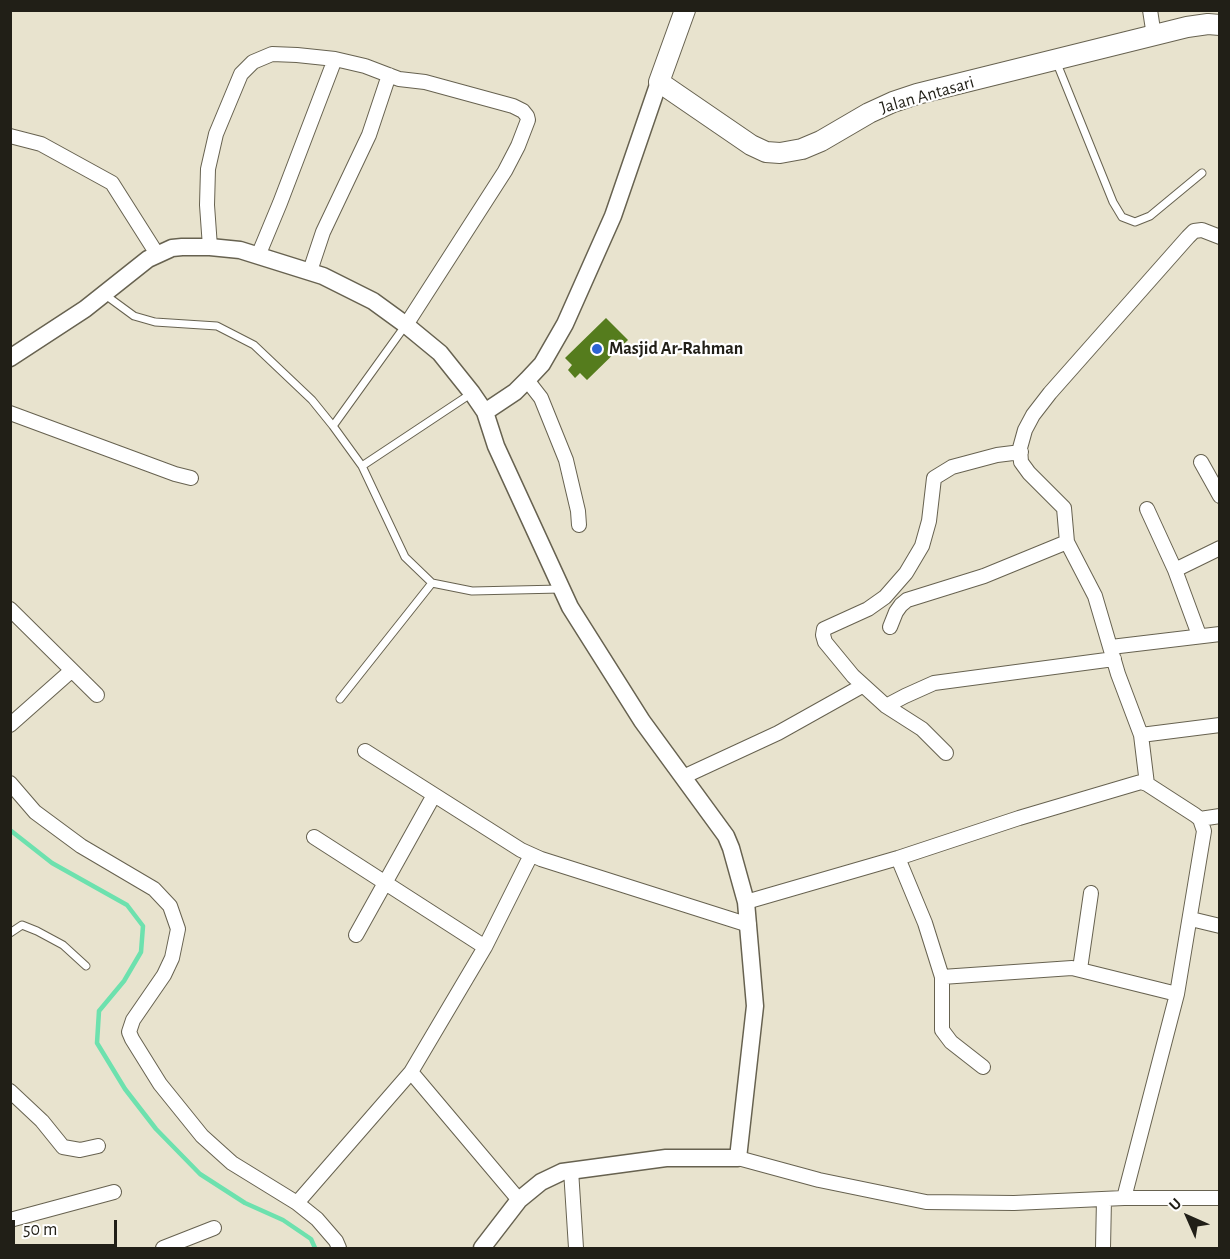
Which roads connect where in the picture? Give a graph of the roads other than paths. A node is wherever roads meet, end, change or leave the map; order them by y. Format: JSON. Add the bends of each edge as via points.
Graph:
{"nodes":[{"id":1,"x":685,"y":10,"type":"edge"},
{"id":2,"x":1150,"y":10,"type":"edge"},
{"id":3,"x":1220,"y":26,"type":"edge"},
{"id":4,"x":1154,"y":36,"type":"junction"},
{"id":5,"x":335,"y":59,"type":"junction"},
{"id":6,"x":1056,"y":61,"type":"junction"},
{"id":7,"x":389,"y":75,"type":"junction"},
{"id":8,"x":659,"y":82,"type":"junction"},
{"id":9,"x":10,"y":136,"type":"edge"},
{"id":10,"x":1202,"y":173,"type":"dead end"},
{"id":11,"x":1220,"y":237,"type":"edge"},
{"id":12,"x":210,"y":247,"type":"junction"},
{"id":13,"x":158,"y":254,"type":"junction"},
{"id":14,"x":258,"y":256,"type":"junction"},
{"id":15,"x":310,"y":272,"type":"junction"},
{"id":16,"x":104,"y":294,"type":"junction"},
{"id":17,"x":406,"y":325,"type":"junction"},
{"id":18,"x":10,"y":358,"type":"edge"},
{"id":19,"x":527,"y":380,"type":"junction"},
{"id":20,"x":472,"y":393,"type":"junction"},
{"id":21,"x":484,"y":412,"type":"junction"},
{"id":22,"x":10,"y":413,"type":"edge"},
{"id":23,"x":333,"y":426,"type":"junction"},
{"id":24,"x":1021,"y":452,"type":"junction"},
{"id":25,"x":1201,"y":462,"type":"dead end"},
{"id":26,"x":363,"y":466,"type":"junction"},
{"id":27,"x":191,"y":478,"type":"dead end"},
{"id":28,"x":1220,"y":496,"type":"edge"},
{"id":29,"x":1147,"y":509,"type":"dead end"},
{"id":30,"x":579,"y":525,"type":"dead end"},
{"id":31,"x":1067,"y":542,"type":"junction"},
{"id":32,"x":1220,"y":548,"type":"edge"},
{"id":33,"x":1175,"y":570,"type":"junction"},
{"id":34,"x":432,"y":583,"type":"junction"},
{"id":35,"x":560,"y":589,"type":"junction"},
{"id":36,"x":10,"y":609,"type":"edge"},
{"id":37,"x":890,"y":627,"type":"dead end"},
{"id":38,"x":1220,"y":634,"type":"edge"},
{"id":39,"x":1199,"y":635,"type":"junction"},
{"id":40,"x":1112,"y":653,"type":"junction"},
{"id":41,"x":71,"y":670,"type":"junction"},
{"id":42,"x":862,"y":686,"type":"junction"},
{"id":43,"x":97,"y":695,"type":"dead end"},
{"id":44,"x":340,"y":699,"type":"dead end"},
{"id":45,"x":886,"y":706,"type":"junction"},
{"id":46,"x":10,"y":725,"type":"edge"},
{"id":47,"x":1220,"y":726,"type":"edge"},
{"id":48,"x":1141,"y":735,"type":"junction"},
{"id":49,"x":365,"y":751,"type":"dead end"},
{"id":50,"x":946,"y":753,"type":"dead end"},
{"id":51,"x":682,"y":777,"type":"junction"},
{"id":52,"x":10,"y":783,"type":"edge"},
{"id":53,"x":1147,"y":784,"type":"junction"},
{"id":54,"x":434,"y":795,"type":"junction"},
{"id":55,"x":1220,"y":816,"type":"edge"},
{"id":56,"x":1200,"y":819,"type":"junction"},
{"id":57,"x":315,"y":837,"type":"dead end"},
{"id":58,"x":531,"y":855,"type":"junction"},
{"id":59,"x":898,"y":858,"type":"junction"},
{"id":60,"x":385,"y":882,"type":"junction"},
{"id":61,"x":1091,"y":893,"type":"dead end"},
{"id":62,"x":746,"y":902,"type":"junction"},
{"id":63,"x":1191,"y":919,"type":"junction"},
{"id":64,"x":749,"y":925,"type":"junction"},
{"id":65,"x":1220,"y":926,"type":"edge"},
{"id":66,"x":10,"y":933,"type":"edge"},
{"id":67,"x":356,"y":935,"type":"dead end"},
{"id":68,"x":485,"y":947,"type":"junction"},
{"id":69,"x":86,"y":966,"type":"dead end"},
{"id":70,"x":1080,"y":969,"type":"junction"},
{"id":71,"x":942,"y":977,"type":"junction"},
{"id":72,"x":1177,"y":994,"type":"junction"},
{"id":73,"x":983,"y":1067,"type":"dead end"},
{"id":74,"x":411,"y":1072,"type":"junction"},
{"id":75,"x":10,"y":1091,"type":"edge"},
{"id":76,"x":98,"y":1146,"type":"dead end"},
{"id":77,"x":738,"y":1158,"type":"junction"},
{"id":78,"x":571,"y":1170,"type":"junction"},
{"id":79,"x":114,"y":1192,"type":"dead end"},
{"id":80,"x":1220,"y":1197,"type":"edge"},
{"id":81,"x":1124,"y":1198,"type":"junction"},
{"id":82,"x":1104,"y":1199,"type":"junction"},
{"id":83,"x":519,"y":1200,"type":"junction"},
{"id":84,"x":297,"y":1203,"type":"junction"},
{"id":85,"x":10,"y":1220,"type":"edge"},
{"id":86,"x":214,"y":1228,"type":"dead end"},
{"id":87,"x":163,"y":1248,"type":"edge"},
{"id":88,"x":339,"y":1248,"type":"edge"},
{"id":89,"x":482,"y":1248,"type":"edge"},
{"id":90,"x":576,"y":1248,"type":"edge"},
{"id":91,"x":1102,"y":1248,"type":"edge"}],
"edges":[{"from":1,"to":8,"type":"main road"},
{"from":2,"to":4,"type":"street"},
{"from":3,"to":4,"type":"main road","name":"Jalan Antasari","via":[[1187,27]]},
{"from":4,"to":6,"type":"main road","name":"Jalan Antasari"},
{"from":5,"to":7,"type":"street"},
{"from":5,"to":12,"type":"street","via":[[272,54],[253,62],[241,75],[216,134],[208,169]]},
{"from":5,"to":14,"type":"street"},
{"from":6,"to":8,"type":"main road","name":"Jalan Antasari","via":[[893,102],[821,141],[780,153],[751,145]]},
{"from":6,"to":10,"type":"lane","via":[[1122,217],[1135,222],[1149,216]]},
{"from":7,"to":15,"type":"street","via":[[369,135],[323,232]]},
{"from":7,"to":17,"type":"street","via":[[513,106],[523,111],[528,120],[504,171]]},
{"from":8,"to":19,"type":"street","via":[[613,216],[582,288],[554,345]]},
{"from":9,"to":13,"type":"street","via":[[41,144],[112,183]]},
{"from":11,"to":24,"type":"street","via":[[1202,230],[1188,237],[1050,393],[1029,422]]},
{"from":12,"to":13,"type":"street","via":[[182,247]]},
{"from":12,"to":14,"type":"street"},
{"from":13,"to":16,"type":"street"},
{"from":14,"to":15,"type":"street"},
{"from":15,"to":17,"type":"street","via":[[373,301]]},
{"from":16,"to":18,"type":"street"},
{"from":16,"to":23,"type":"lane","via":[[134,316],[155,322],[217,326],[254,345],[312,400]]},
{"from":17,"to":20,"type":"street","via":[[440,353]]},
{"from":17,"to":23,"type":"lane"},
{"from":19,"to":21,"type":"street"},
{"from":19,"to":30,"type":"street","via":[[541,398],[566,460]]},
{"from":20,"to":21,"type":"street"},
{"from":20,"to":26,"type":"lane"},
{"from":21,"to":35,"type":"street"},
{"from":22,"to":27,"type":"street"},
{"from":23,"to":26,"type":"lane"},
{"from":24,"to":31,"type":"street","via":[[1029,474],[1064,508]]},
{"from":24,"to":42,"type":"street","via":[[952,467],[934,478],[922,546],[906,573],[868,609],[824,629],[825,642]]},
{"from":25,"to":28,"type":"street"},
{"from":26,"to":34,"type":"lane","via":[[405,557]]},
{"from":29,"to":33,"type":"street"},
{"from":31,"to":37,"type":"street","via":[[984,576],[907,600]]},
{"from":31,"to":40,"type":"street","via":[[1095,596]]},
{"from":32,"to":33,"type":"street"},
{"from":33,"to":39,"type":"street"},
{"from":34,"to":35,"type":"lane","via":[[472,591]]},
{"from":34,"to":44,"type":"lane"},
{"from":35,"to":51,"type":"street","via":[[642,721]]},
{"from":36,"to":41,"type":"street"},
{"from":38,"to":39,"type":"street"},
{"from":39,"to":40,"type":"street"},
{"from":40,"to":45,"type":"street","via":[[934,684]]},
{"from":40,"to":48,"type":"street"},
{"from":41,"to":43,"type":"street"},
{"from":41,"to":46,"type":"street"},
{"from":42,"to":45,"type":"street"},
{"from":42,"to":51,"type":"street","via":[[778,733]]},
{"from":45,"to":50,"type":"street","via":[[922,729]]},
{"from":47,"to":48,"type":"street"},
{"from":48,"to":53,"type":"street"},
{"from":49,"to":54,"type":"street"},
{"from":51,"to":62,"type":"street","via":[[726,836]]},
{"from":52,"to":84,"type":"street","via":[[34,812],[81,846],[147,885],[170,906],[178,929],[175,949],[129,1032],[160,1084],[202,1136],[232,1163]]},
{"from":53,"to":56,"type":"street"},
{"from":53,"to":59,"type":"street","via":[[1111,790]]},
{"from":54,"to":58,"type":"street"},
{"from":54,"to":60,"type":"street"},
{"from":55,"to":56,"type":"street"},
{"from":56,"to":63,"type":"street","via":[[1204,831]]},
{"from":57,"to":60,"type":"street"},
{"from":58,"to":64,"type":"street"},
{"from":58,"to":68,"type":"street"},
{"from":59,"to":62,"type":"street"},
{"from":59,"to":71,"type":"street","via":[[925,922]]},
{"from":60,"to":67,"type":"street"},
{"from":60,"to":68,"type":"street"},
{"from":61,"to":70,"type":"street"},
{"from":62,"to":64,"type":"street"},
{"from":63,"to":65,"type":"street"},
{"from":63,"to":72,"type":"street"},
{"from":64,"to":77,"type":"street","via":[[755,1006]]},
{"from":66,"to":69,"type":"lane","via":[[22,925],[37,931],[63,945]]},
{"from":68,"to":74,"type":"street"},
{"from":70,"to":71,"type":"street"},
{"from":70,"to":72,"type":"street"},
{"from":71,"to":73,"type":"street","via":[[944,1036]]},
{"from":72,"to":81,"type":"street"},
{"from":74,"to":83,"type":"street"},
{"from":74,"to":84,"type":"street"},
{"from":75,"to":76,"type":"street","via":[[63,1147],[80,1150]]},
{"from":77,"to":78,"type":"street","via":[[666,1158]]},
{"from":77,"to":82,"type":"street","via":[[926,1202]]},
{"from":78,"to":83,"type":"street","via":[[541,1182]]},
{"from":78,"to":90,"type":"street"},
{"from":79,"to":85,"type":"street"},
{"from":80,"to":81,"type":"street"},
{"from":81,"to":82,"type":"street"},
{"from":82,"to":91,"type":"street"},
{"from":83,"to":89,"type":"street"},
{"from":84,"to":88,"type":"street","via":[[317,1219]]},
{"from":86,"to":87,"type":"street"}]}
